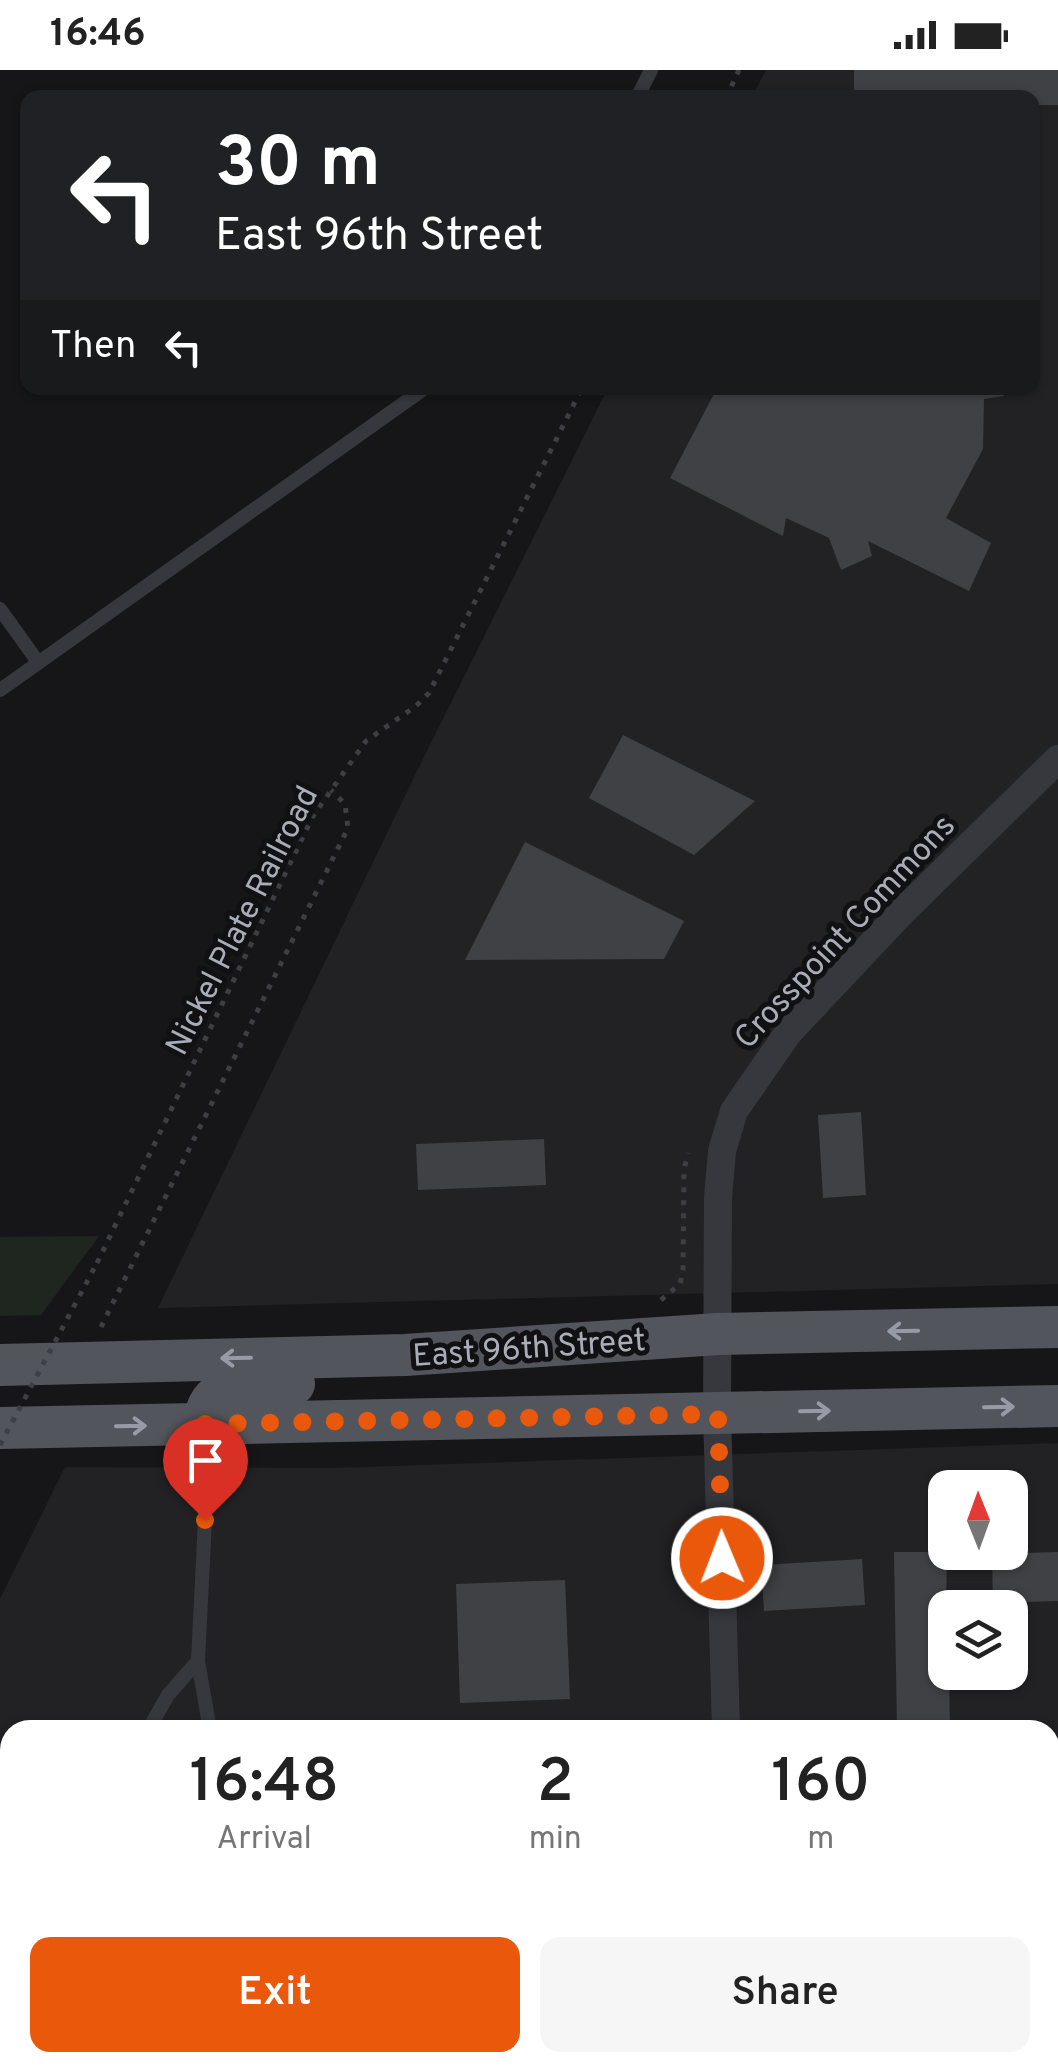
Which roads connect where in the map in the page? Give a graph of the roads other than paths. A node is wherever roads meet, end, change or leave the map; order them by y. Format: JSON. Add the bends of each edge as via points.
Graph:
{"nodes":[{"id":1,"x":415,"y":395,"type":"edge"},
{"id":2,"x":0,"y":609,"type":"edge"},
{"id":3,"x":38,"y":662,"type":"junction"},
{"id":4,"x":0,"y":690,"type":"edge"},
{"id":5,"x":1058,"y":759,"type":"edge"},
{"id":6,"x":1058,"y":1328,"type":"edge"},
{"id":7,"x":718,"y":1334,"type":"junction"},
{"id":8,"x":405,"y":1355,"type":"junction"},
{"id":9,"x":0,"y":1365,"type":"edge"},
{"id":10,"x":1058,"y":1406,"type":"edge"},
{"id":11,"x":718,"y":1414,"type":"junction"},
{"id":12,"x":204,"y":1424,"type":"junction"},
{"id":13,"x":0,"y":1428,"type":"edge"},
{"id":14,"x":198,"y":1660,"type":"junction"},
{"id":15,"x":154,"y":1720,"type":"edge"},
{"id":16,"x":208,"y":1720,"type":"edge"},
{"id":17,"x":726,"y":1720,"type":"edge"}],
"edges":[{"from":1,"to":3,"type":"lane"},
{"from":2,"to":3,"type":"lane"},
{"from":3,"to":4,"type":"lane"},
{"from":5,"to":7,"type":"street","name":"Crosspoint Commons","via":[[788,1033],[734,1111],[718,1198]]},
{"from":6,"to":7,"type":"main road","name":"East 96th Street","one_way":true},
{"from":7,"to":8,"type":"main road","name":"East 96th Street"},
{"from":7,"to":11,"type":"street","name":"Crosspoint Commons"},
{"from":8,"to":9,"type":"main road","name":"East 96th Street","one_way":true},
{"from":8,"to":12,"type":"main road","via":[[346,1377],[221,1392],[208,1403]]},
{"from":11,"to":10,"type":"main road","name":"East 96th Street","one_way":true},
{"from":11,"to":12,"type":"main road","name":"East 96th Street"},
{"from":11,"to":17,"type":"street","name":"Crosspoint Commons"},
{"from":13,"to":12,"type":"main road","name":"East 96th Street","one_way":true},
{"from":12,"to":14,"type":"lane"},
{"from":14,"to":15,"type":"lane"},
{"from":14,"to":16,"type":"lane"}]}
